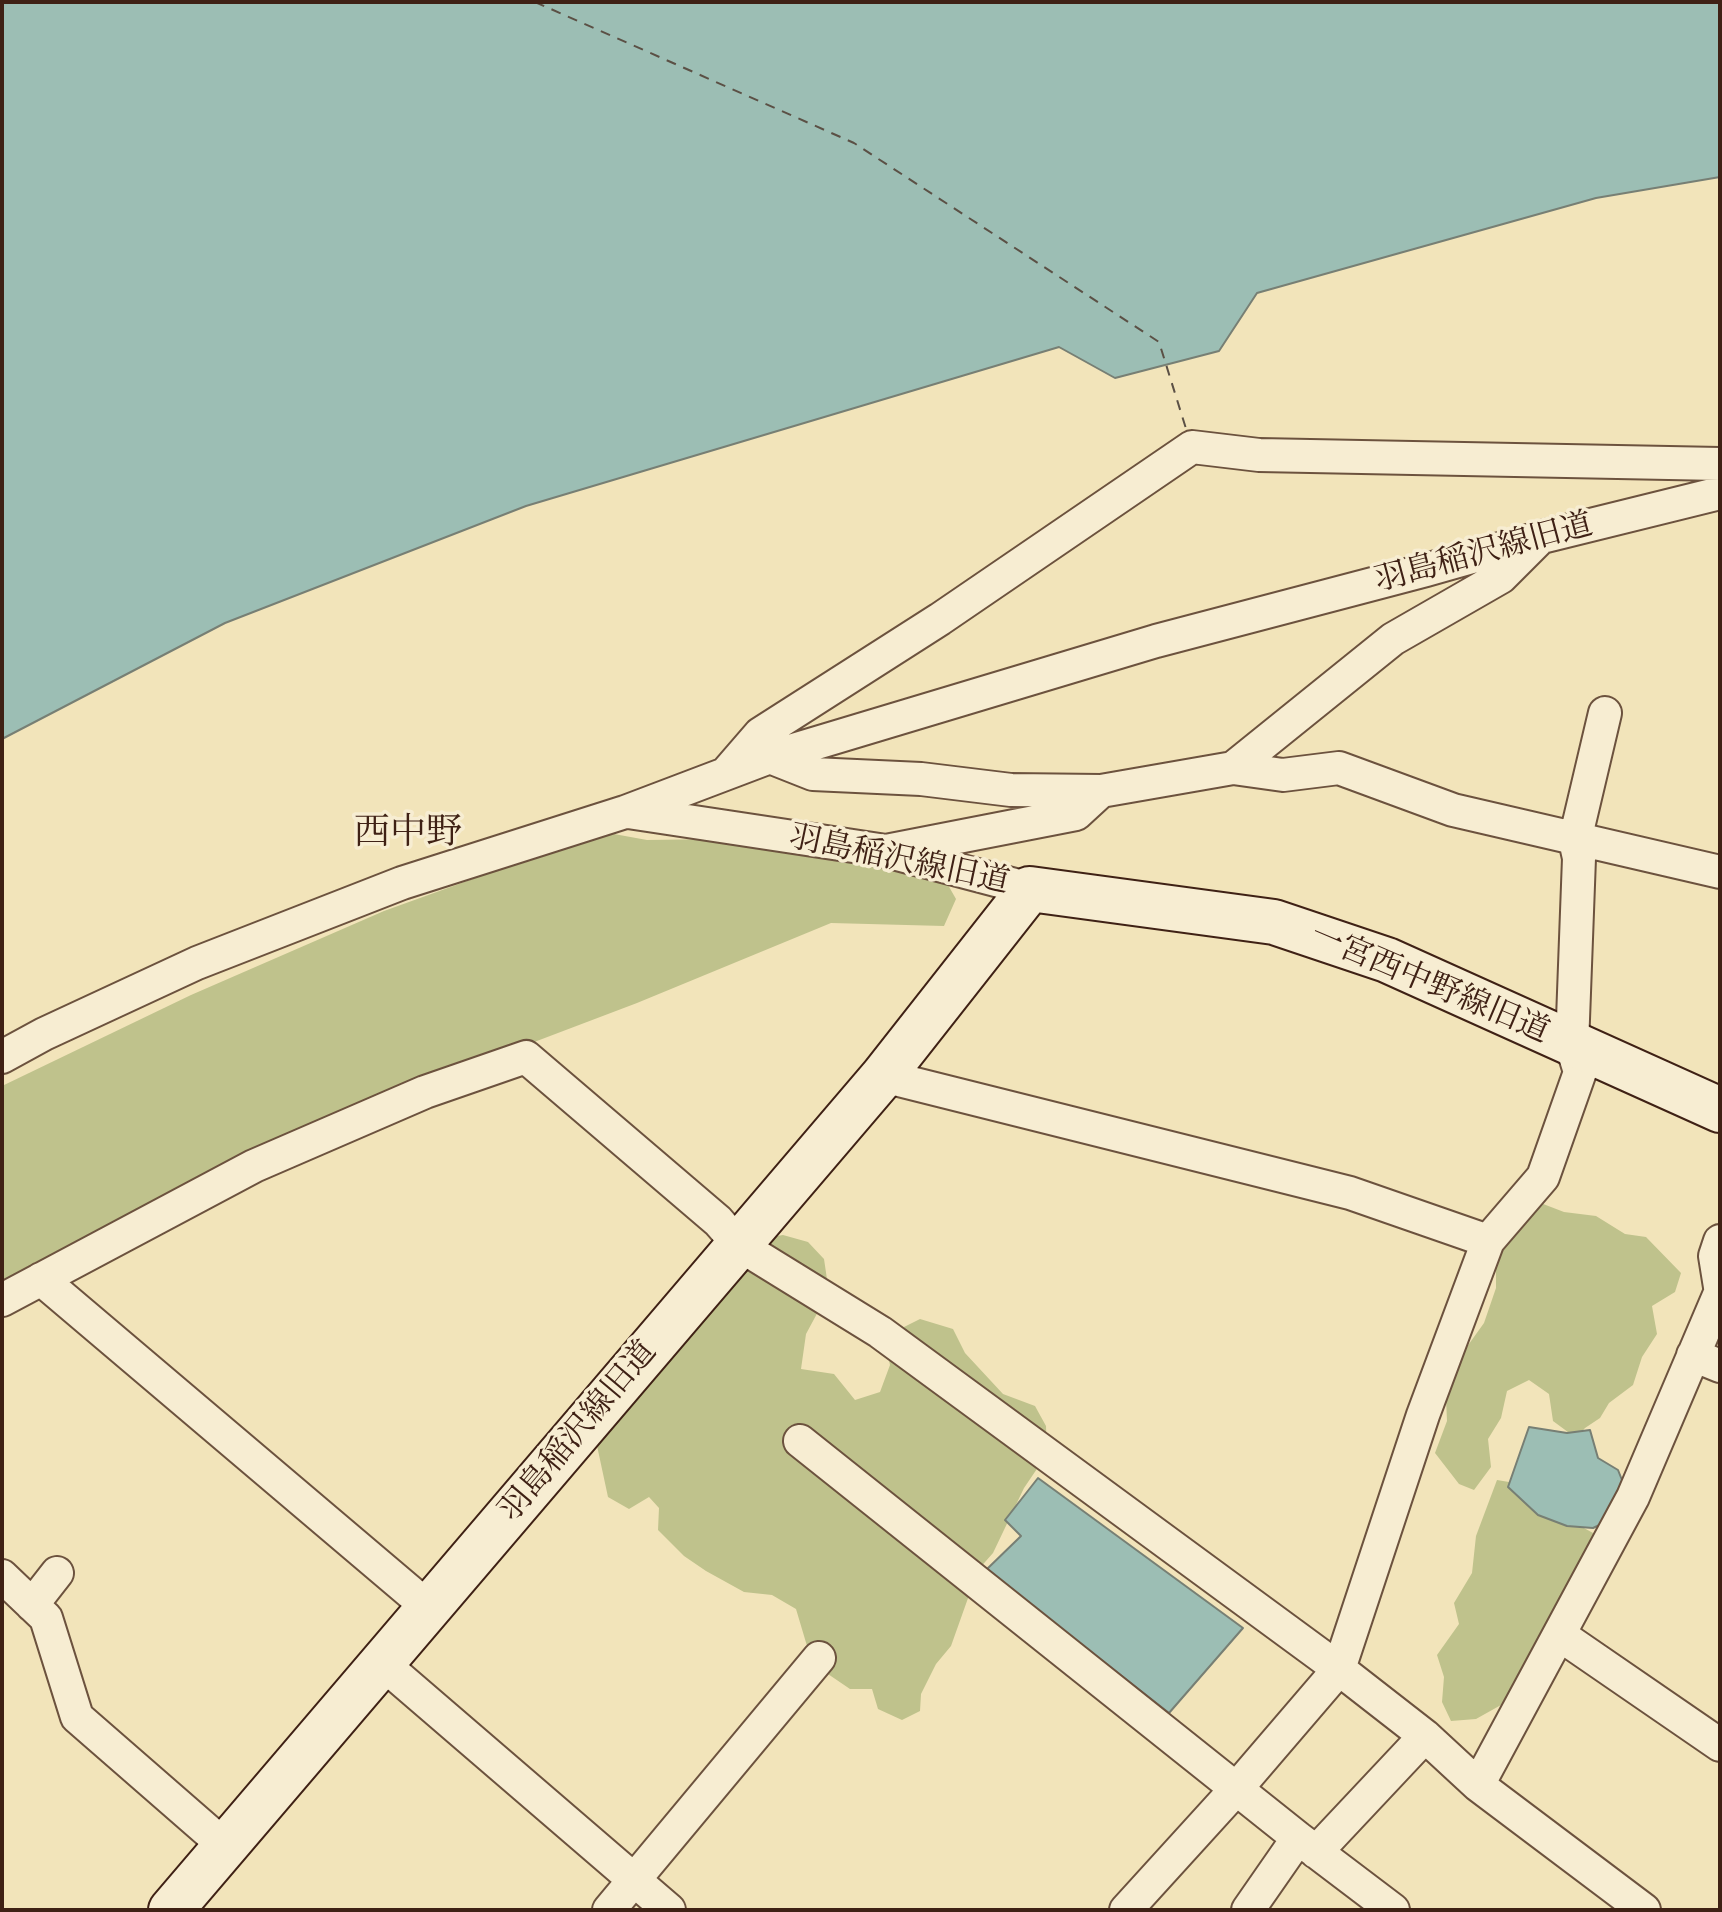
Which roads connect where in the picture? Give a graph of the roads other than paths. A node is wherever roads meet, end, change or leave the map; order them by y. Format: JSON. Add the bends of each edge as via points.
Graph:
{"nodes":[{"id":1,"x":1720,"y":464,"type":"edge"},
{"id":2,"x":1720,"y":493,"type":"edge"},
{"id":3,"x":1542,"y":537,"type":"junction"},
{"id":4,"x":1605,"y":713,"type":"dead end"},
{"id":5,"x":770,"y":757,"type":"junction"},
{"id":6,"x":1233,"y":768,"type":"junction"},
{"id":7,"x":726,"y":773,"type":"junction"},
{"id":8,"x":1101,"y":791,"type":"junction"},
{"id":9,"x":625,"y":812,"type":"junction"},
{"id":10,"x":1575,"y":840,"type":"junction"},
{"id":11,"x":886,"y":851,"type":"junction"},
{"id":12,"x":1720,"y":872,"type":"edge"},
{"id":13,"x":1030,"y":889,"type":"junction"},
{"id":14,"x":1572,"y":1046,"type":"junction"},
{"id":15,"x":2,"y":1057,"type":"edge"},
{"id":16,"x":883,"y":1076,"type":"junction"},
{"id":17,"x":1720,"y":1110,"type":"edge"},
{"id":18,"x":1488,"y":1241,"type":"junction"},
{"id":19,"x":1720,"y":1241,"type":"edge"},
{"id":20,"x":739,"y":1245,"type":"junction"},
{"id":21,"x":41,"y":1279,"type":"junction"},
{"id":22,"x":1720,"y":1287,"type":"edge"},
{"id":23,"x":1720,"y":1293,"type":"edge"},
{"id":24,"x":2,"y":1300,"type":"edge"},
{"id":25,"x":1707,"y":1360,"type":"edge"},
{"id":26,"x":800,"y":1441,"type":"dead end"},
{"id":27,"x":57,"y":1573,"type":"dead end"},
{"id":28,"x":2,"y":1576,"type":"edge"},
{"id":29,"x":32,"y":1605,"type":"junction"},
{"id":30,"x":429,"y":1608,"type":"junction"},
{"id":31,"x":1560,"y":1635,"type":"junction"},
{"id":32,"x":819,"y":1658,"type":"dead end"},
{"id":33,"x":382,"y":1663,"type":"junction"},
{"id":34,"x":1339,"y":1669,"type":"junction"},
{"id":35,"x":1425,"y":1736,"type":"junction"},
{"id":36,"x":1720,"y":1745,"type":"edge"},
{"id":37,"x":1478,"y":1785,"type":"junction"},
{"id":38,"x":1237,"y":1788,"type":"junction"},
{"id":39,"x":1307,"y":1845,"type":"junction"},
{"id":40,"x":225,"y":1846,"type":"junction"},
{"id":41,"x":635,"y":1880,"type":"junction"},
{"id":42,"x":171,"y":1910,"type":"edge"},
{"id":43,"x":609,"y":1910,"type":"edge"},
{"id":44,"x":669,"y":1910,"type":"edge"},
{"id":45,"x":1126,"y":1910,"type":"edge"},
{"id":46,"x":1248,"y":1910,"type":"edge"},
{"id":47,"x":1393,"y":1910,"type":"edge"},
{"id":48,"x":1644,"y":1910,"type":"edge"}],
"edges":[{"from":1,"to":7,"type":"street","name":"羽島稲沢線旧道","via":[[1259,455],[1192,447],[760,734]]},
{"from":2,"to":3,"type":"street","name":"羽島稲沢線旧道"},
{"from":3,"to":5,"type":"street","name":"羽島稲沢線旧道","via":[[1156,641]]},
{"from":3,"to":6,"type":"street","via":[[1501,577],[1393,639]]},
{"from":4,"to":10,"type":"street"},
{"from":5,"to":7,"type":"street","name":"羽島稲沢線旧道"},
{"from":5,"to":8,"type":"street","via":[[813,774],[1011,790]]},
{"from":6,"to":8,"type":"street"},
{"from":6,"to":10,"type":"street","via":[[1283,775],[1339,768],[1453,810]]},
{"from":7,"to":9,"type":"street","name":"羽島稲沢線旧道"},
{"from":8,"to":11,"type":"street","via":[[1076,814]]},
{"from":9,"to":11,"type":"street","name":"羽島稲沢線旧道"},
{"from":9,"to":15,"type":"street","via":[[402,883],[226,952]]},
{"from":10,"to":12,"type":"street"},
{"from":10,"to":14,"type":"street","via":[[1579,858]]},
{"from":11,"to":13,"type":"street","name":"羽島稲沢線旧道"},
{"from":13,"to":14,"type":"street","name":"一宮西中野線旧道","via":[[1274,922],[1387,960]]},
{"from":13,"to":16,"type":"street","name":"羽島稲沢線旧道"},
{"from":14,"to":17,"type":"street","name":"一宮西中野線旧道"},
{"from":14,"to":18,"type":"street","via":[[1580,1072],[1543,1177]]},
{"from":16,"to":18,"type":"street","via":[[1350,1193]]},
{"from":16,"to":20,"type":"street","name":"羽島稲沢線旧道"},
{"from":18,"to":34,"type":"street","via":[[1423,1415]]},
{"from":19,"to":22,"type":"street","via":[[1715,1256]]},
{"from":20,"to":21,"type":"street","via":[[718,1221],[526,1057],[425,1092],[254,1166]]},
{"from":20,"to":30,"type":"street","name":"羽島稲沢線旧道"},
{"from":20,"to":34,"type":"street","via":[[880,1332]]},
{"from":21,"to":24,"type":"street"},
{"from":21,"to":30,"type":"street"},
{"from":23,"to":25,"type":"street"},
{"from":25,"to":31,"type":"street"},
{"from":26,"to":38,"type":"street"},
{"from":27,"to":29,"type":"street"},
{"from":28,"to":29,"type":"street"},
{"from":29,"to":40,"type":"street","via":[[46,1618],[77,1717]]},
{"from":30,"to":33,"type":"street","name":"羽島稲沢線旧道"},
{"from":31,"to":36,"type":"street"},
{"from":31,"to":37,"type":"street"},
{"from":32,"to":41,"type":"street"},
{"from":33,"to":40,"type":"street","name":"羽島稲沢線旧道"},
{"from":33,"to":41,"type":"street"},
{"from":34,"to":35,"type":"street"},
{"from":34,"to":38,"type":"street"},
{"from":35,"to":37,"type":"street"},
{"from":35,"to":39,"type":"street"},
{"from":37,"to":48,"type":"street"},
{"from":38,"to":39,"type":"street"},
{"from":38,"to":45,"type":"street"},
{"from":39,"to":46,"type":"street"},
{"from":39,"to":47,"type":"street"},
{"from":40,"to":42,"type":"street","name":"羽島稲沢線旧道"},
{"from":41,"to":43,"type":"street"},
{"from":41,"to":44,"type":"street"}]}
